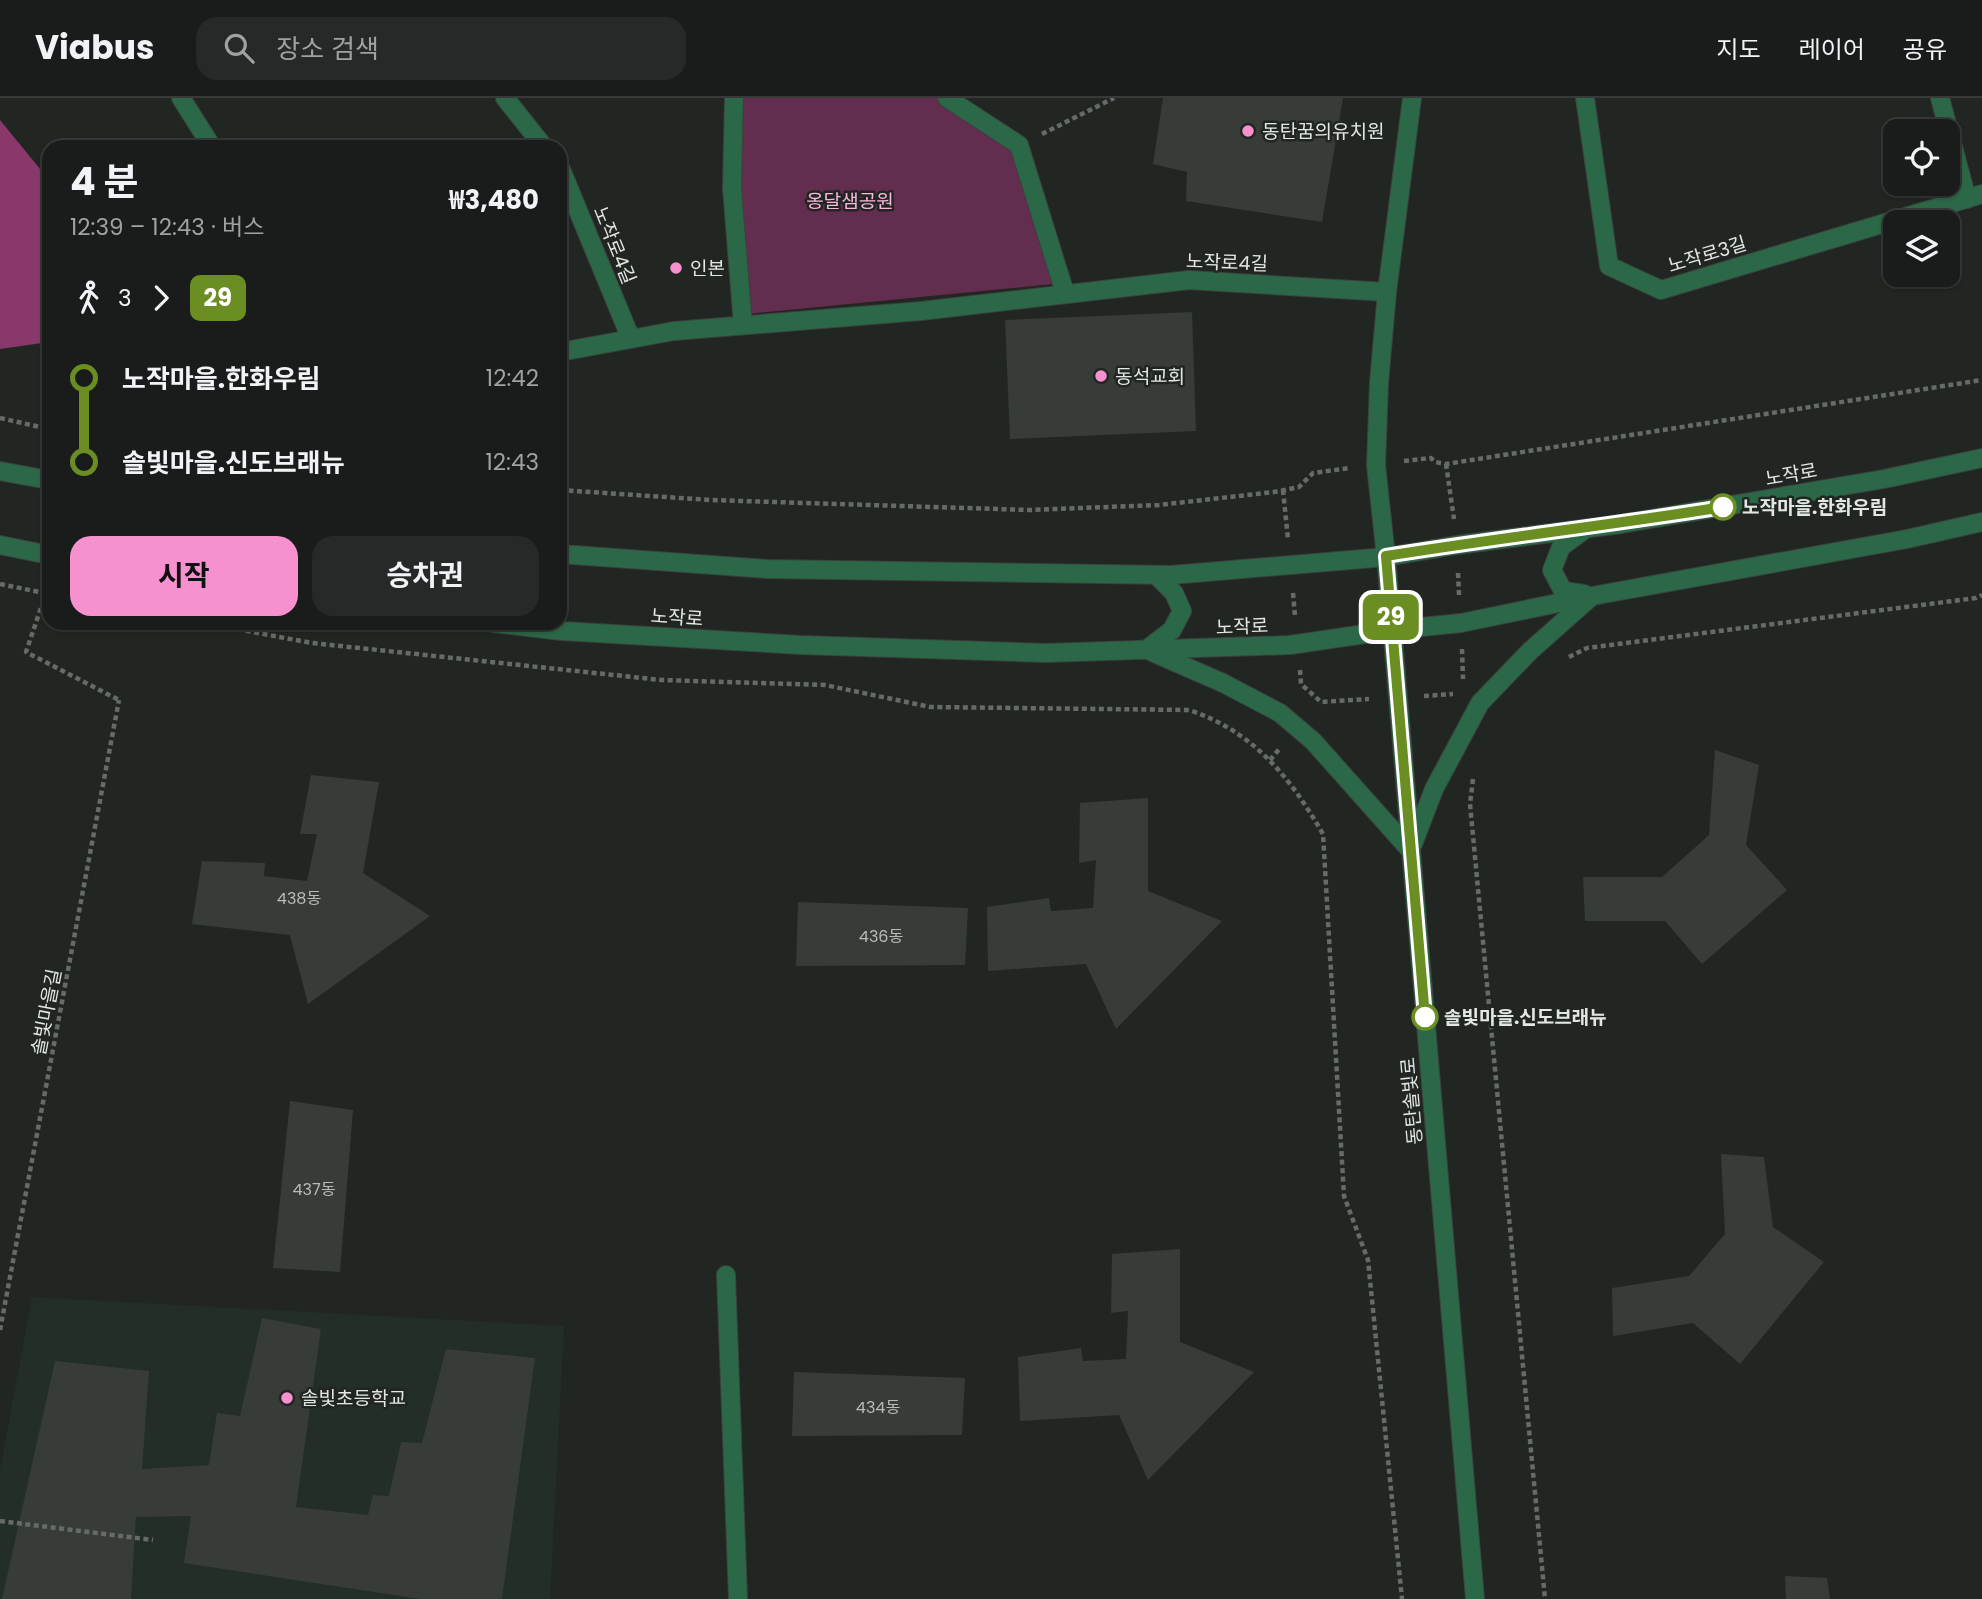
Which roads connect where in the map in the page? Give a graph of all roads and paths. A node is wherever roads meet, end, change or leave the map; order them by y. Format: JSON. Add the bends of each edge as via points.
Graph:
{"nodes":[{"id":1,"x":181,"y":98,"type":"edge"},
{"id":2,"x":505,"y":98,"type":"edge"},
{"id":3,"x":734,"y":98,"type":"edge"},
{"id":4,"x":947,"y":98,"type":"edge"},
{"id":5,"x":1114,"y":98,"type":"edge"},
{"id":6,"x":1412,"y":98,"type":"edge"},
{"id":7,"x":1586,"y":98,"type":"edge"},
{"id":8,"x":1940,"y":98,"type":"edge"},
{"id":9,"x":208,"y":140,"type":"edge"},
{"id":10,"x":538,"y":140,"type":"edge"},
{"id":11,"x":1019,"y":145,"type":"junction"},
{"id":12,"x":567,"y":184,"type":"edge"},
{"id":13,"x":1974,"y":197,"type":"edge"},
{"id":14,"x":1387,"y":292,"type":"junction"},
{"id":15,"x":1065,"y":293,"type":"junction"},
{"id":16,"x":743,"y":324,"type":"junction"},
{"id":17,"x":631,"y":339,"type":"junction"},
{"id":18,"x":567,"y":351,"type":"edge"},
{"id":19,"x":1982,"y":380,"type":"edge"},
{"id":20,"x":0,"y":418,"type":"edge"},
{"id":21,"x":42,"y":427,"type":"edge"},
{"id":22,"x":1432,"y":458,"type":"dead end"},
{"id":23,"x":1982,"y":458,"type":"edge"},
{"id":24,"x":1446,"y":464,"type":"junction"},
{"id":25,"x":0,"y":471,"type":"edge"},
{"id":26,"x":1313,"y":473,"type":"dead end"},
{"id":27,"x":42,"y":480,"type":"edge"},
{"id":28,"x":567,"y":490,"type":"edge"},
{"id":29,"x":1283,"y":490,"type":"junction"},
{"id":30,"x":1982,"y":522,"type":"edge"},
{"id":31,"x":1586,"y":528,"type":"junction"},
{"id":32,"x":0,"y":545,"type":"edge"},
{"id":33,"x":1457,"y":545,"type":"junction"},
{"id":34,"x":42,"y":554,"type":"edge"},
{"id":35,"x":567,"y":555,"type":"edge"},
{"id":36,"x":1386,"y":556,"type":"junction"},
{"id":37,"x":1290,"y":565,"type":"junction"},
{"id":38,"x":1156,"y":575,"type":"junction"},
{"id":39,"x":0,"y":584,"type":"edge"},
{"id":40,"x":42,"y":593,"type":"edge"},
{"id":41,"x":1982,"y":595,"type":"edge"},
{"id":42,"x":1592,"y":596,"type":"junction"},
{"id":43,"x":42,"y":605,"type":"edge"},
{"id":44,"x":1461,"y":623,"type":"junction"},
{"id":45,"x":242,"y":630,"type":"edge"},
{"id":46,"x":553,"y":630,"type":"edge"},
{"id":47,"x":1392,"y":630,"type":"junction"},
{"id":48,"x":1297,"y":644,"type":"junction"},
{"id":49,"x":1146,"y":650,"type":"junction"},
{"id":50,"x":1566,"y":658,"type":"dead end"},
{"id":51,"x":1463,"y":682,"type":"dead end"},
{"id":52,"x":1321,"y":702,"type":"dead end"},
{"id":53,"x":1477,"y":769,"type":"dead end"},
{"id":54,"x":1411,"y":851,"type":"junction"},
{"id":55,"x":726,"y":1275,"type":"dead end"},
{"id":56,"x":0,"y":1330,"type":"edge"},
{"id":57,"x":0,"y":1521,"type":"edge"},
{"id":58,"x":153,"y":1540,"type":"dead end"},
{"id":59,"x":738,"y":1599,"type":"edge"},
{"id":60,"x":1402,"y":1599,"type":"edge"},
{"id":61,"x":1475,"y":1599,"type":"edge"},
{"id":62,"x":1545,"y":1599,"type":"edge"}],
"edges":[{"from":1,"to":9,"type":"street"},
{"from":2,"to":10,"type":"street"},
{"from":3,"to":16,"type":"street","via":[[732,188]]},
{"from":4,"to":11,"type":"street"},
{"from":5,"to":11,"type":"path"},
{"from":6,"to":14,"type":"street"},
{"from":7,"to":13,"type":"street","name":"노작로3길","via":[[1609,266],[1661,290]]},
{"from":8,"to":13,"type":"street"},
{"from":11,"to":15,"type":"street"},
{"from":12,"to":17,"type":"street","name":"노작로4길"},
{"from":14,"to":15,"type":"street","name":"노작로4길","via":[[1189,279]]},
{"from":14,"to":36,"type":"street","via":[[1376,465]]},
{"from":15,"to":16,"type":"street","name":"노작로4길","via":[[921,311]]},
{"from":16,"to":17,"type":"street","name":"노작로4길"},
{"from":17,"to":18,"type":"street","name":"노작로4길"},
{"from":19,"to":24,"type":"path"},
{"from":20,"to":21,"type":"path"},
{"from":22,"to":24,"type":"path"},
{"from":23,"to":31,"type":"street","name":"노작로","via":[[1884,479]]},
{"from":24,"to":33,"type":"path"},
{"from":25,"to":27,"type":"street"},
{"from":26,"to":29,"type":"path","via":[[1300,487]]},
{"from":28,"to":29,"type":"path","via":[[1030,510],[1159,505]]},
{"from":29,"to":37,"type":"path"},
{"from":30,"to":42,"type":"street","name":"노작로"},
{"from":31,"to":33,"type":"street","name":"노작로"},
{"from":31,"to":42,"type":"street","via":[[1561,547],[1552,570],[1563,592]]},
{"from":32,"to":34,"type":"street"},
{"from":33,"to":36,"type":"street","name":"노작로"},
{"from":33,"to":44,"type":"path"},
{"from":35,"to":38,"type":"street","name":"노작로","via":[[768,569]]},
{"from":36,"to":37,"type":"street","name":"노작로"},
{"from":36,"to":47,"type":"street","name":"동탄솔빛로"},
{"from":37,"to":38,"type":"street","name":"노작로"},
{"from":37,"to":48,"type":"path"},
{"from":38,"to":49,"type":"street","via":[[1174,593],[1182,611],[1172,630]]},
{"from":39,"to":40,"type":"path"},
{"from":41,"to":50,"type":"path","via":[[1587,648]]},
{"from":42,"to":44,"type":"street","name":"노작로"},
{"from":42,"to":54,"type":"street","via":[[1480,703],[1434,789]]},
{"from":43,"to":56,"type":"path","name":"솔빛마을길","bridge":true,"via":[[26,652],[119,700]]},
{"from":44,"to":47,"type":"street","name":"노작로"},
{"from":44,"to":51,"type":"path"},
{"from":45,"to":60,"type":"path","via":[[312,643],[661,680],[825,685],[930,707],[1189,710],[1214,718],[1242,736],[1302,798],[1323,834],[1344,1196],[1368,1260]]},
{"from":46,"to":49,"type":"street","name":"노작로","via":[[801,645],[1046,653]]},
{"from":47,"to":48,"type":"street","name":"노작로"},
{"from":47,"to":54,"type":"street","name":"동탄솔빛로"},
{"from":48,"to":49,"type":"street","name":"노작로"},
{"from":48,"to":52,"type":"path","via":[[1301,684]]},
{"from":49,"to":54,"type":"street","via":[[1280,713],[1313,741]]},
{"from":53,"to":62,"type":"path","via":[[1470,804]]},
{"from":54,"to":61,"type":"street","name":"동탄솔빛로"},
{"from":55,"to":59,"type":"street"},
{"from":57,"to":58,"type":"path"}]}
